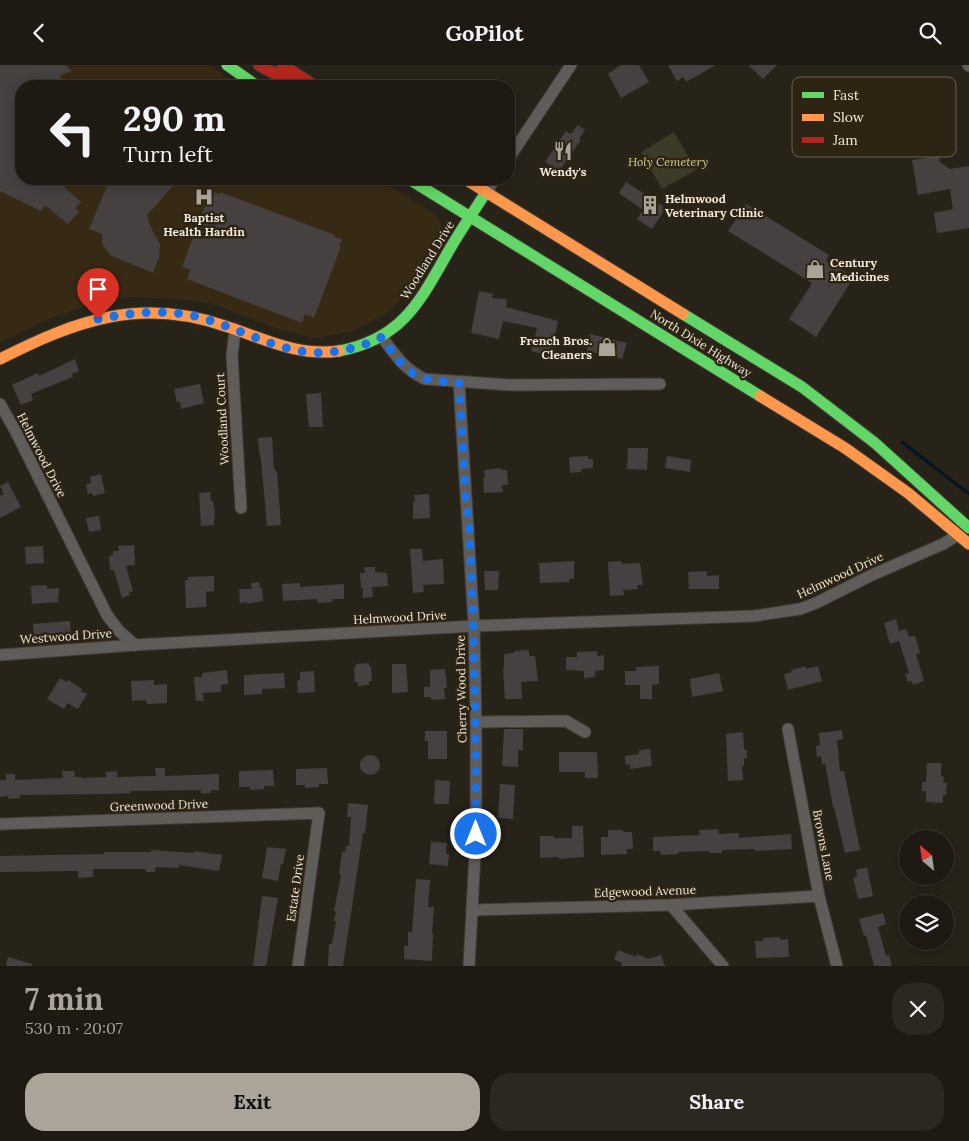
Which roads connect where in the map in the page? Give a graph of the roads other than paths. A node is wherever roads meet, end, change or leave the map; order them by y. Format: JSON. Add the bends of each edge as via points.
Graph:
{"nodes":[{"id":1,"x":227,"y":65,"type":"edge"},
{"id":2,"x":258,"y":65,"type":"edge"},
{"id":3,"x":282,"y":65,"type":"edge"},
{"id":4,"x":571,"y":65,"type":"edge"},
{"id":5,"x":248,"y":80,"type":"edge"},
{"id":6,"x":286,"y":80,"type":"edge"},
{"id":7,"x":306,"y":80,"type":"edge"},
{"id":8,"x":515,"y":149,"type":"edge"},
{"id":9,"x":419,"y":185,"type":"edge"},
{"id":10,"x":475,"y":185,"type":"edge"},
{"id":11,"x":491,"y":185,"type":"edge"},
{"id":12,"x":486,"y":192,"type":"junction"},
{"id":13,"x":470,"y":217,"type":"junction"},
{"id":14,"x":236,"y":329,"type":"junction"},
{"id":15,"x":382,"y":337,"type":"junction"},
{"id":16,"x":0,"y":359,"type":"edge"},
{"id":17,"x":459,"y":383,"type":"junction"},
{"id":18,"x":660,"y":383,"type":"dead end"},
{"id":19,"x":0,"y":403,"type":"edge"},
{"id":20,"x":241,"y":508,"type":"dead end"},
{"id":21,"x":969,"y":528,"type":"edge"},
{"id":22,"x":958,"y":535,"type":"junction"},
{"id":23,"x":969,"y":544,"type":"edge"},
{"id":24,"x":474,"y":626,"type":"junction"},
{"id":25,"x":135,"y":645,"type":"junction"},
{"id":26,"x":0,"y":655,"type":"edge"},
{"id":27,"x":476,"y":722,"type":"junction"},
{"id":28,"x":788,"y":729,"type":"dead end"},
{"id":29,"x":585,"y":733,"type":"dead end"},
{"id":30,"x":319,"y":813,"type":"joint"},
{"id":31,"x":0,"y":824,"type":"edge"},
{"id":32,"x":819,"y":896,"type":"junction"},
{"id":33,"x":672,"y":905,"type":"junction"},
{"id":34,"x":472,"y":910,"type":"junction"},
{"id":35,"x":298,"y":966,"type":"edge"},
{"id":36,"x":469,"y":966,"type":"edge"},
{"id":37,"x":723,"y":966,"type":"edge"},
{"id":38,"x":837,"y":966,"type":"edge"}],
"edges":[{"from":1,"to":5,"type":"main road"},
{"from":2,"to":6,"type":"main road"},
{"from":3,"to":7,"type":"main road"},
{"from":4,"to":8,"type":"street"},
{"from":9,"to":13,"type":"main road","name":"North Dixie Highway"},
{"from":10,"to":12,"type":"main road","name":"North Dixie Highway"},
{"from":11,"to":12,"type":"street"},
{"from":12,"to":13,"type":"main road","name":"Woodland Drive"},
{"from":12,"to":21,"type":"main road","name":"North Dixie Highway","via":[[802,387],[875,443]]},
{"from":13,"to":15,"type":"main road","name":"Woodland Drive","via":[[423,297],[404,320]]},
{"from":13,"to":22,"type":"main road","name":"North Dixie Highway","via":[[845,448],[908,493]]},
{"from":14,"to":15,"type":"main road","name":"Woodland Drive","via":[[288,347],[314,352],[338,351]]},
{"from":14,"to":16,"type":"main road","name":"Woodland Drive","via":[[193,316],[128,313],[84,322]]},
{"from":14,"to":20,"type":"street","name":"Woodland Court","via":[[232,356]]},
{"from":15,"to":17,"type":"street","via":[[411,373],[424,379]]},
{"from":17,"to":18,"type":"street"},
{"from":17,"to":24,"type":"street","name":"Cherry Wood Drive"},
{"from":19,"to":25,"type":"street","name":"Helmwood Drive","via":[[107,615]]},
{"from":22,"to":23,"type":"main road","name":"North Dixie Highway"},
{"from":22,"to":24,"type":"street","name":"Helmwood Drive","via":[[800,609],[754,616]]},
{"from":24,"to":25,"type":"street","name":"Helmwood Drive"},
{"from":24,"to":27,"type":"street","name":"Cherry Wood Drive"},
{"from":25,"to":26,"type":"street","name":"Westwood Drive"},
{"from":27,"to":29,"type":"street","via":[[566,721]]},
{"from":27,"to":34,"type":"street","name":"Cherry Wood Drive"},
{"from":28,"to":32,"type":"street","name":"Browns Lane"},
{"from":30,"to":31,"type":"street","name":"Greenwood Drive"},
{"from":30,"to":35,"type":"street","name":"Estate Drive"},
{"from":32,"to":33,"type":"street","name":"Edgewood Avenue"},
{"from":32,"to":38,"type":"street","name":"Browns Lane"},
{"from":33,"to":34,"type":"street","name":"Edgewood Avenue"},
{"from":33,"to":37,"type":"street"},
{"from":34,"to":36,"type":"street","name":"Cherry Wood Drive"}]}
